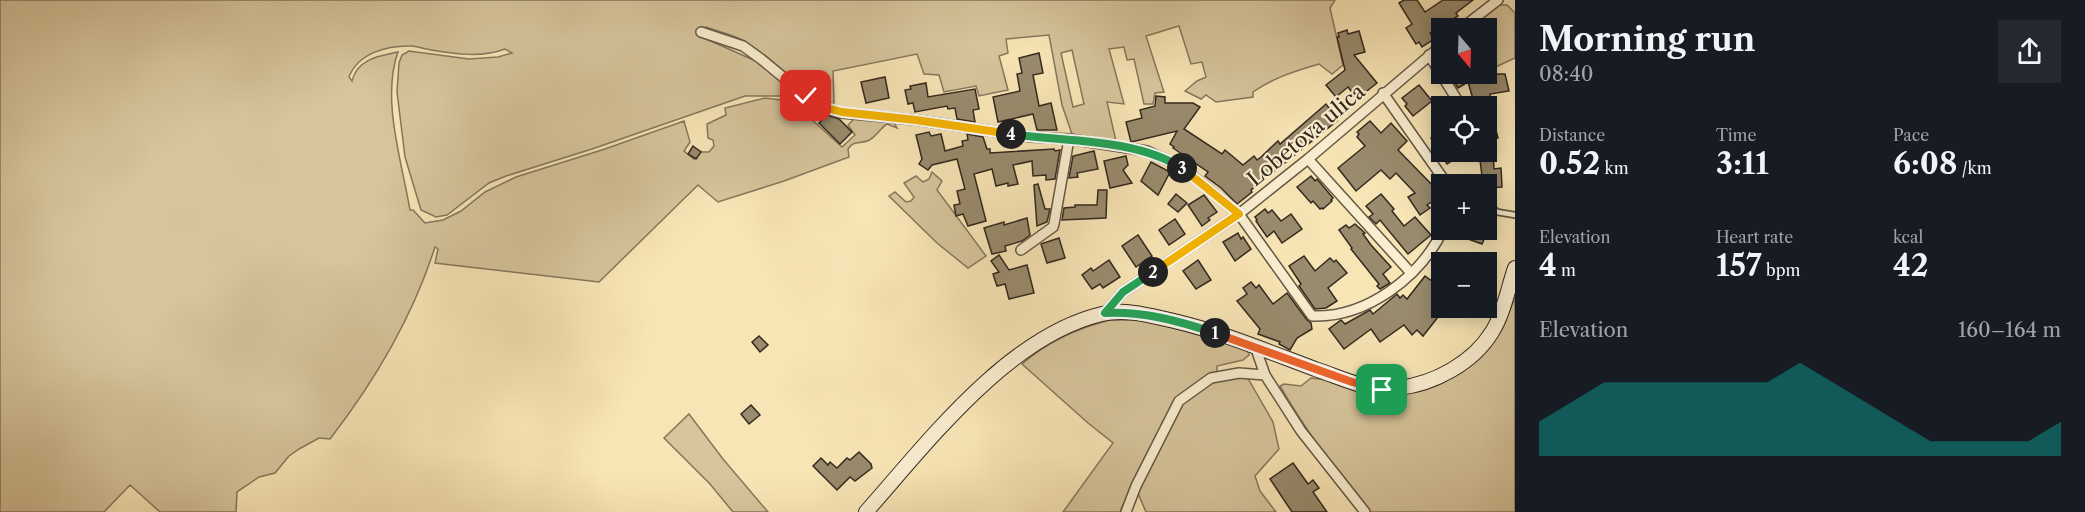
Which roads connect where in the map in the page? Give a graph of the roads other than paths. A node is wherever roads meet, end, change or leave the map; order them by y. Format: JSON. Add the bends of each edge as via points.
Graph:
{"nodes":[{"id":1,"x":1498,"y":0,"type":"edge"},
{"id":2,"x":1475,"y":18,"type":"edge"},
{"id":3,"x":701,"y":32,"type":"dead end"},
{"id":4,"x":1429,"y":55,"type":"joint"},
{"id":5,"x":1383,"y":93,"type":"junction"},
{"id":6,"x":1455,"y":96,"type":"edge"},
{"id":7,"x":1069,"y":139,"type":"junction"},
{"id":8,"x":1308,"y":159,"type":"junction"},
{"id":9,"x":1440,"y":174,"type":"edge"},
{"id":10,"x":1497,"y":212,"type":"edge"},
{"id":11,"x":1239,"y":214,"type":"junction"},
{"id":12,"x":1515,"y":215,"type":"edge"},
{"id":13,"x":1438,"y":240,"type":"edge"},
{"id":14,"x":1021,"y":250,"type":"dead end"},
{"id":15,"x":1515,"y":267,"type":"edge"},
{"id":16,"x":1411,"y":273,"type":"junction"},
{"id":17,"x":1105,"y":313,"type":"junction"},
{"id":18,"x":1255,"y":346,"type":"junction"},
{"id":19,"x":1265,"y":375,"type":"junction"},
{"id":20,"x":866,"y":512,"type":"edge"},
{"id":21,"x":1126,"y":512,"type":"edge"},
{"id":22,"x":1365,"y":512,"type":"edge"}],
"edges":[{"from":1,"to":2,"type":"street"},
{"from":3,"to":7,"type":"street","via":[[743,46],[827,108]]},
{"from":4,"to":5,"type":"street","name":"Lobetova ulica"},
{"from":4,"to":6,"type":"street"},
{"from":5,"to":8,"type":"street","name":"Lobetova ulica"},
{"from":5,"to":9,"type":"street"},
{"from":7,"to":11,"type":"street","via":[[1147,151],[1180,166]]},
{"from":7,"to":14,"type":"street","via":[[1054,224]]},
{"from":8,"to":11,"type":"street","name":"Lobetova ulica"},
{"from":8,"to":16,"type":"street"},
{"from":10,"to":12,"type":"lane"},
{"from":11,"to":16,"type":"street","via":[[1312,316],[1330,316],[1381,298]]},
{"from":11,"to":17,"type":"street","name":"Lobetova ulica","via":[[1123,292]]},
{"from":13,"to":16,"type":"street"},
{"from":15,"to":18,"type":"main road","via":[[1492,331],[1474,353],[1440,376],[1409,387],[1382,390]]},
{"from":17,"to":18,"type":"main road","via":[[1126,312],[1176,321]]},
{"from":17,"to":20,"type":"main road","via":[[1047,336],[999,371],[941,428]]},
{"from":18,"to":19,"type":"street"},
{"from":19,"to":21,"type":"street","via":[[1239,373],[1211,378],[1179,401]]},
{"from":19,"to":22,"type":"street","via":[[1302,431]]}]}
